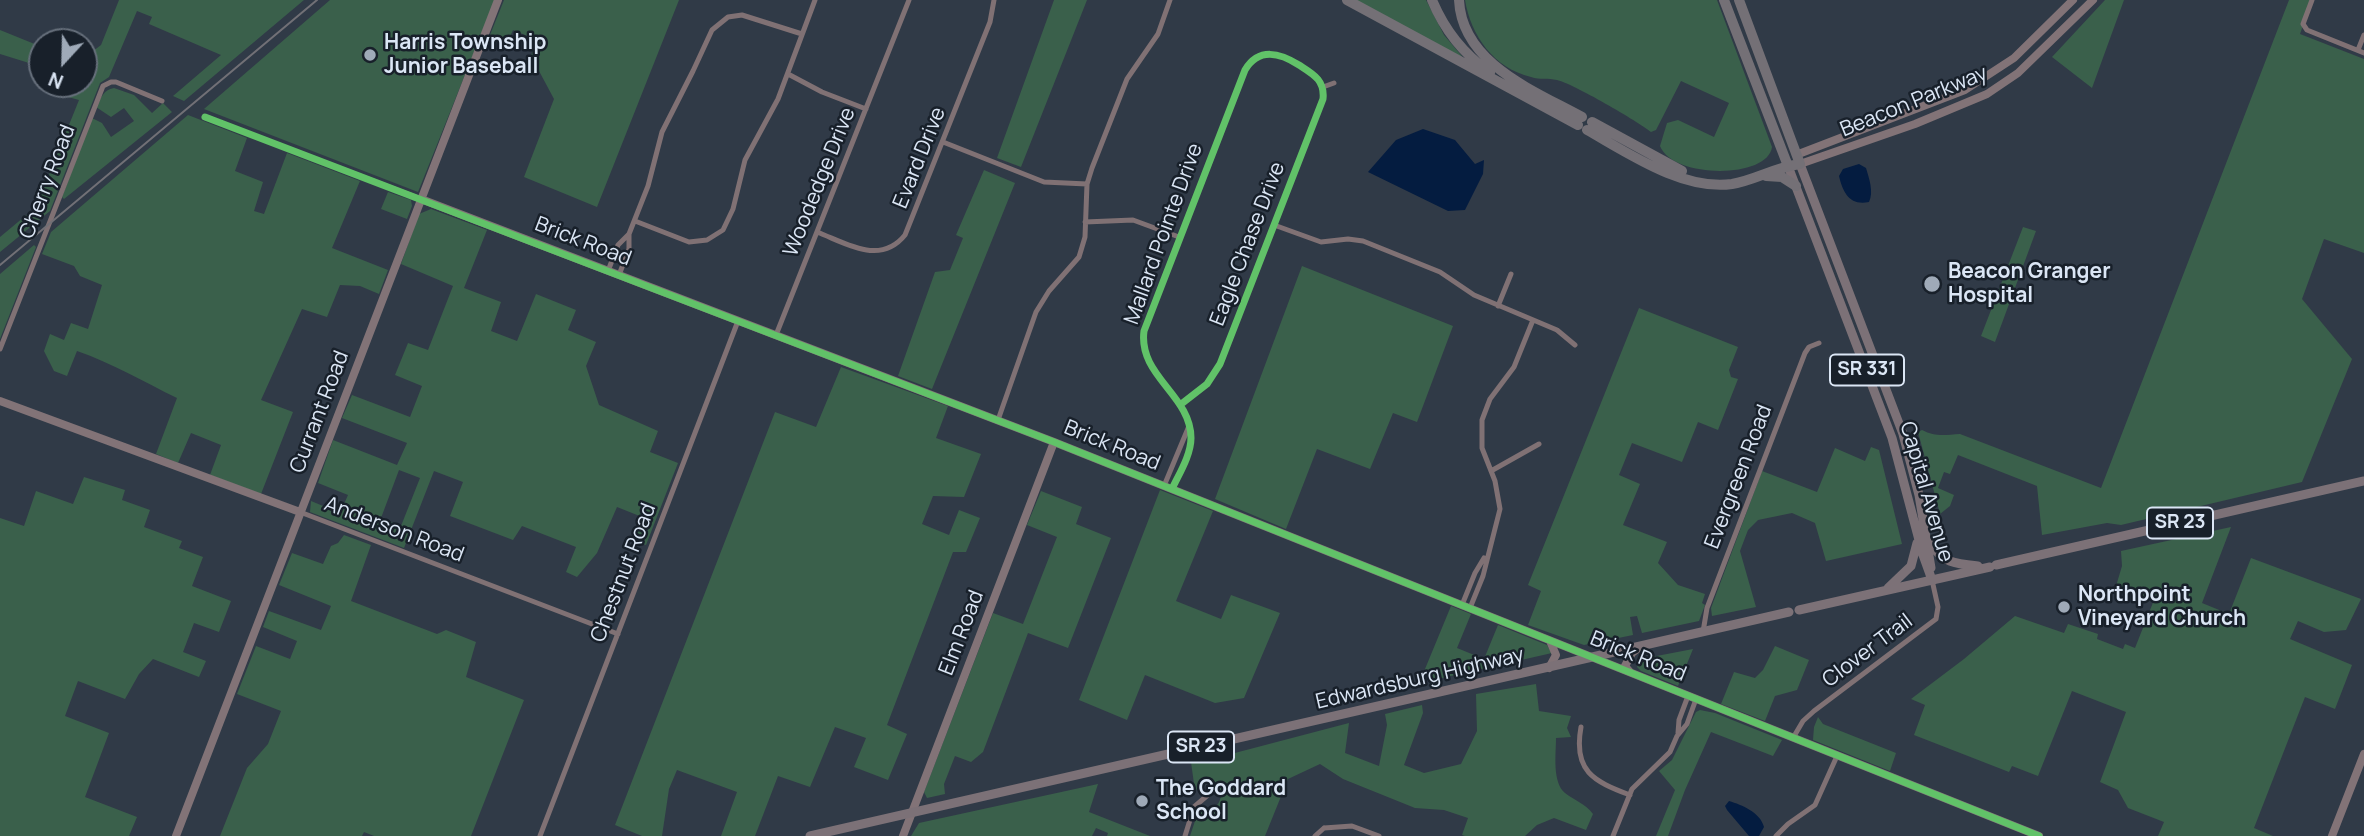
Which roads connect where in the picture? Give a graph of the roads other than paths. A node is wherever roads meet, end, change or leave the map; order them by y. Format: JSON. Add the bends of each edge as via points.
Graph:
{"nodes":[{"id":1,"x":498,"y":0,"type":"edge"},
{"id":2,"x":815,"y":0,"type":"edge"},
{"id":3,"x":909,"y":0,"type":"edge"},
{"id":4,"x":995,"y":0,"type":"edge"},
{"id":5,"x":1170,"y":0,"type":"edge"},
{"id":6,"x":1347,"y":0,"type":"edge"},
{"id":7,"x":1432,"y":0,"type":"edge"},
{"id":8,"x":1438,"y":0,"type":"edge"},
{"id":9,"x":1459,"y":0,"type":"edge"},
{"id":10,"x":1724,"y":0,"type":"edge"},
{"id":11,"x":1739,"y":0,"type":"edge"},
{"id":12,"x":2073,"y":0,"type":"edge"},
{"id":13,"x":2093,"y":0,"type":"edge"},
{"id":14,"x":2312,"y":0,"type":"edge"},
{"id":15,"x":802,"y":34,"type":"junction"},
{"id":16,"x":2364,"y":35,"type":"edge"},
{"id":17,"x":1259,"y":46,"type":"dead end"},
{"id":18,"x":2361,"y":52,"type":"edge"},
{"id":19,"x":1263,"y":55,"type":"junction"},
{"id":20,"x":788,"y":74,"type":"junction"},
{"id":21,"x":1508,"y":82,"type":"junction"},
{"id":22,"x":1334,"y":83,"type":"dead end"},
{"id":23,"x":1322,"y":85,"type":"junction"},
{"id":24,"x":162,"y":100,"type":"dead end"},
{"id":25,"x":866,"y":109,"type":"junction"},
{"id":26,"x":205,"y":117,"type":"dead end"},
{"id":27,"x":1585,"y":123,"type":"junction"},
{"id":28,"x":943,"y":142,"type":"junction"},
{"id":29,"x":1792,"y":161,"type":"junction"},
{"id":30,"x":1753,"y":178,"type":"junction"},
{"id":31,"x":1087,"y":184,"type":"junction"},
{"id":32,"x":1796,"y":186,"type":"junction"},
{"id":33,"x":421,"y":199,"type":"junction"},
{"id":34,"x":635,"y":221,"type":"junction"},
{"id":35,"x":1085,"y":222,"type":"junction"},
{"id":36,"x":1274,"y":225,"type":"junction"},
{"id":37,"x":817,"y":232,"type":"junction"},
{"id":38,"x":629,"y":234,"type":"junction"},
{"id":39,"x":713,"y":237,"type":"junction"},
{"id":40,"x":1179,"y":237,"type":"junction"},
{"id":41,"x":720,"y":245,"type":"dead end"},
{"id":42,"x":608,"y":271,"type":"junction"},
{"id":43,"x":1511,"y":274,"type":"dead end"},
{"id":44,"x":619,"y":275,"type":"junction"},
{"id":45,"x":1498,"y":306,"type":"junction"},
{"id":46,"x":1533,"y":320,"type":"junction"},
{"id":47,"x":738,"y":321,"type":"junction"},
{"id":48,"x":776,"y":335,"type":"junction"},
{"id":49,"x":1819,"y":343,"type":"dead end"},
{"id":50,"x":1575,"y":345,"type":"dead end"},
{"id":51,"x":0,"y":349,"type":"edge"},
{"id":52,"x":0,"y":401,"type":"edge"},
{"id":53,"x":1180,"y":405,"type":"junction"},
{"id":54,"x":998,"y":420,"type":"junction"},
{"id":55,"x":1054,"y":442,"type":"junction"},
{"id":56,"x":1539,"y":444,"type":"dead end"},
{"id":57,"x":1491,"y":471,"type":"junction"},
{"id":58,"x":2364,"y":481,"type":"edge"},
{"id":59,"x":1168,"y":488,"type":"junction"},
{"id":60,"x":300,"y":512,"type":"junction"},
{"id":61,"x":1922,"y":533,"type":"junction"},
{"id":62,"x":1993,"y":566,"type":"junction"},
{"id":63,"x":1932,"y":580,"type":"junction"},
{"id":64,"x":1885,"y":590,"type":"junction"},
{"id":65,"x":1466,"y":607,"type":"junction"},
{"id":66,"x":1703,"y":632,"type":"junction"},
{"id":67,"x":618,"y":634,"type":"junction"},
{"id":68,"x":1550,"y":641,"type":"junction"},
{"id":69,"x":1641,"y":646,"type":"junction"},
{"id":70,"x":1593,"y":658,"type":"junction"},
{"id":71,"x":1549,"y":668,"type":"junction"},
{"id":72,"x":1632,"y":674,"type":"junction"},
{"id":73,"x":1692,"y":698,"type":"junction"},
{"id":74,"x":1581,"y":727,"type":"dead end"},
{"id":75,"x":1793,"y":738,"type":"junction"},
{"id":76,"x":2364,"y":754,"type":"edge"},
{"id":77,"x":1836,"y":756,"type":"junction"},
{"id":78,"x":1209,"y":794,"type":"dead end"},
{"id":79,"x":1629,"y":795,"type":"junction"},
{"id":80,"x":912,"y":813,"type":"junction"},
{"id":81,"x":1321,"y":818,"type":"dead end"},
{"id":82,"x":1324,"y":828,"type":"junction"},
{"id":83,"x":176,"y":836,"type":"edge"},
{"id":84,"x":540,"y":836,"type":"edge"},
{"id":85,"x":810,"y":836,"type":"edge"},
{"id":86,"x":903,"y":836,"type":"edge"},
{"id":87,"x":1185,"y":836,"type":"edge"},
{"id":88,"x":1315,"y":836,"type":"edge"},
{"id":89,"x":1379,"y":836,"type":"edge"},
{"id":90,"x":1613,"y":836,"type":"edge"},
{"id":91,"x":1776,"y":836,"type":"edge"},
{"id":92,"x":2039,"y":836,"type":"edge"},
{"id":93,"x":2333,"y":836,"type":"edge"}],
"edges":[{"from":1,"to":33,"type":"street","name":"Currant Road"},
{"from":2,"to":15,"type":"street"},
{"from":3,"to":25,"type":"street","name":"Woodedge Drive"},
{"from":4,"to":28,"type":"street","name":"Evard Drive"},
{"from":5,"to":31,"type":"street","via":[[1158,34],[1128,79]]},
{"from":6,"to":21,"type":"highway"},
{"from":7,"to":21,"type":"highway","via":[[1448,32],[1471,59]]},
{"from":8,"to":21,"type":"highway","via":[[1461,40]]},
{"from":9,"to":21,"type":"highway","via":[[1464,25],[1475,44]]},
{"from":10,"to":29,"type":"highway","name":"Capital Avenue","number":"SR 331"},
{"from":11,"to":29,"type":"highway","name":"Capital Avenue","number":"SR 331"},
{"from":12,"to":29,"type":"street","name":"Beacon Parkway","via":[[2000,70],[1965,90]]},
{"from":13,"to":29,"type":"street","name":"Beacon Parkway","via":[[2018,72],[1987,94],[1915,124]]},
{"from":14,"to":18,"type":"street","via":[[2303,24],[2307,30]]},
{"from":15,"to":20,"type":"street"},
{"from":15,"to":34,"type":"street","via":[[742,15],[728,17],[712,30],[665,122]]},
{"from":16,"to":18,"type":"street"},
{"from":17,"to":19,"type":"street"},
{"from":19,"to":23,"type":"street","via":[[1281,55]]},
{"from":19,"to":40,"type":"street","name":"Mallard Pointe Drive","via":[[1245,70]]},
{"from":20,"to":25,"type":"street"},
{"from":20,"to":39,"type":"street","via":[[745,160],[731,216]]},
{"from":21,"to":27,"type":"highway"},
{"from":22,"to":23,"type":"street"},
{"from":23,"to":36,"type":"street","name":"Eagle Chase Drive","via":[[1323,99]]},
{"from":24,"to":51,"type":"street","name":"Cherry Road","via":[[116,82],[103,86]]},
{"from":25,"to":37,"type":"street","name":"Woodedge Drive"},
{"from":26,"to":33,"type":"street","name":"Brick Road"},
{"from":27,"to":29,"type":"highway","via":[[1701,177],[1733,176]]},
{"from":27,"to":30,"type":"highway","via":[[1669,174],[1726,184]]},
{"from":28,"to":31,"type":"street","via":[[1048,183]]},
{"from":28,"to":37,"type":"street","name":"Evard Drive","via":[[899,242],[883,251],[869,251]]},
{"from":29,"to":30,"type":"highway"},
{"from":29,"to":32,"type":"main road","name":"Capital Avenue","number":"SR 331"},
{"from":29,"to":61,"type":"main road","name":"Capital Avenue","number":"SR 331","via":[[1903,434],[1914,472]]},
{"from":30,"to":32,"type":"highway","via":[[1782,177]]},
{"from":31,"to":35,"type":"street"},
{"from":32,"to":61,"type":"main road","name":"Capital Avenue","number":"SR 331","via":[[1892,438]]},
{"from":33,"to":42,"type":"street","name":"Brick Road"},
{"from":33,"to":60,"type":"street","name":"Currant Road"},
{"from":34,"to":38,"type":"street"},
{"from":34,"to":39,"type":"street","via":[[688,242]]},
{"from":35,"to":40,"type":"street","via":[[1133,220]]},
{"from":35,"to":54,"type":"street","via":[[1079,257],[1036,312]]},
{"from":36,"to":45,"type":"street","via":[[1321,242],[1363,240],[1440,272]]},
{"from":36,"to":53,"type":"street","name":"Eagle Chase Drive","via":[[1217,370]]},
{"from":37,"to":48,"type":"street","name":"Woodedge Drive"},
{"from":38,"to":42,"type":"street","via":[[618,245]]},
{"from":38,"to":44,"type":"street","via":[[629,249]]},
{"from":39,"to":41,"type":"street"},
{"from":40,"to":53,"type":"street","name":"Mallard Pointe Drive","via":[[1143,344],[1149,365]]},
{"from":42,"to":44,"type":"street","name":"Brick Road"},
{"from":43,"to":45,"type":"street"},
{"from":44,"to":47,"type":"street","name":"Brick Road"},
{"from":45,"to":46,"type":"street"},
{"from":46,"to":50,"type":"street","via":[[1557,330]]},
{"from":46,"to":57,"type":"street","via":[[1514,367],[1490,399],[1482,420],[1482,448]]},
{"from":47,"to":48,"type":"street","name":"Brick Road"},
{"from":47,"to":67,"type":"street","name":"Chestnut Road"},
{"from":48,"to":54,"type":"street","name":"Brick Road"},
{"from":49,"to":66,"type":"street","name":"Evergreen Road","via":[[1805,353],[1707,608]]},
{"from":52,"to":60,"type":"street","name":"Anderson Road"},
{"from":53,"to":59,"type":"street","name":"Mallard Pointe Drive","via":[[1189,426]]},
{"from":54,"to":55,"type":"street","name":"Brick Road"},
{"from":55,"to":59,"type":"street","name":"Brick Road"},
{"from":55,"to":80,"type":"street","name":"Elm Road"},
{"from":56,"to":57,"type":"street"},
{"from":57,"to":65,"type":"street","via":[[1499,496],[1497,526],[1475,573]]},
{"from":58,"to":62,"type":"main road","name":"Edwardsburg Highway","number":"SR 23"},
{"from":59,"to":65,"type":"street","name":"Brick Road"},
{"from":60,"to":67,"type":"street","name":"Anderson Road"},
{"from":60,"to":83,"type":"street","name":"Currant Road"},
{"from":61,"to":62,"type":"main road","via":[[1942,559]]},
{"from":61,"to":63,"type":"main road","name":"Capital Avenue","number":"SR 331"},
{"from":61,"to":64,"type":"main road","via":[[1911,566]]},
{"from":62,"to":63,"type":"main road","name":"Edwardsburg Highway","number":"SR 23"},
{"from":63,"to":64,"type":"main road","name":"Edwardsburg Highway","number":"SR 23"},
{"from":63,"to":75,"type":"street","name":"Clover Trail","via":[[1938,614],[1931,624],[1814,711]]},
{"from":64,"to":66,"type":"main road","name":"Edwardsburg Highway","number":"SR 23"},
{"from":65,"to":68,"type":"street","name":"Brick Road"},
{"from":66,"to":69,"type":"main road","name":"Edwardsburg Highway","number":"SR 23"},
{"from":67,"to":84,"type":"street","name":"Chestnut Road"},
{"from":68,"to":70,"type":"street","name":"Brick Road"},
{"from":68,"to":71,"type":"street","via":[[1556,655]]},
{"from":69,"to":70,"type":"main road","name":"Edwardsburg Highway","number":"SR 23"},
{"from":69,"to":72,"type":"street","via":[[1626,660],[1626,669]]},
{"from":70,"to":71,"type":"main road","name":"Edwardsburg Highway","number":"SR 23"},
{"from":70,"to":72,"type":"street","name":"Brick Road"},
{"from":71,"to":80,"type":"main road","name":"Edwardsburg Highway","number":"SR 23"},
{"from":72,"to":73,"type":"street","name":"Brick Road"},
{"from":73,"to":75,"type":"street","name":"Brick Road"},
{"from":73,"to":79,"type":"street","via":[[1666,757]]},
{"from":74,"to":79,"type":"street","via":[[1579,752],[1586,769],[1601,783]]},
{"from":75,"to":77,"type":"street","name":"Brick Road"},
{"from":76,"to":93,"type":"street"},
{"from":77,"to":91,"type":"street","via":[[1815,805]]},
{"from":77,"to":92,"type":"street","name":"Brick Road"},
{"from":78,"to":87,"type":"street","via":[[1194,807]]},
{"from":79,"to":90,"type":"street"},
{"from":80,"to":85,"type":"main road","name":"Edwardsburg Highway","number":"SR 23"},
{"from":80,"to":86,"type":"street","name":"Elm Road"},
{"from":81,"to":82,"type":"street"},
{"from":82,"to":88,"type":"street"},
{"from":82,"to":89,"type":"street","via":[[1352,826]]}]}
